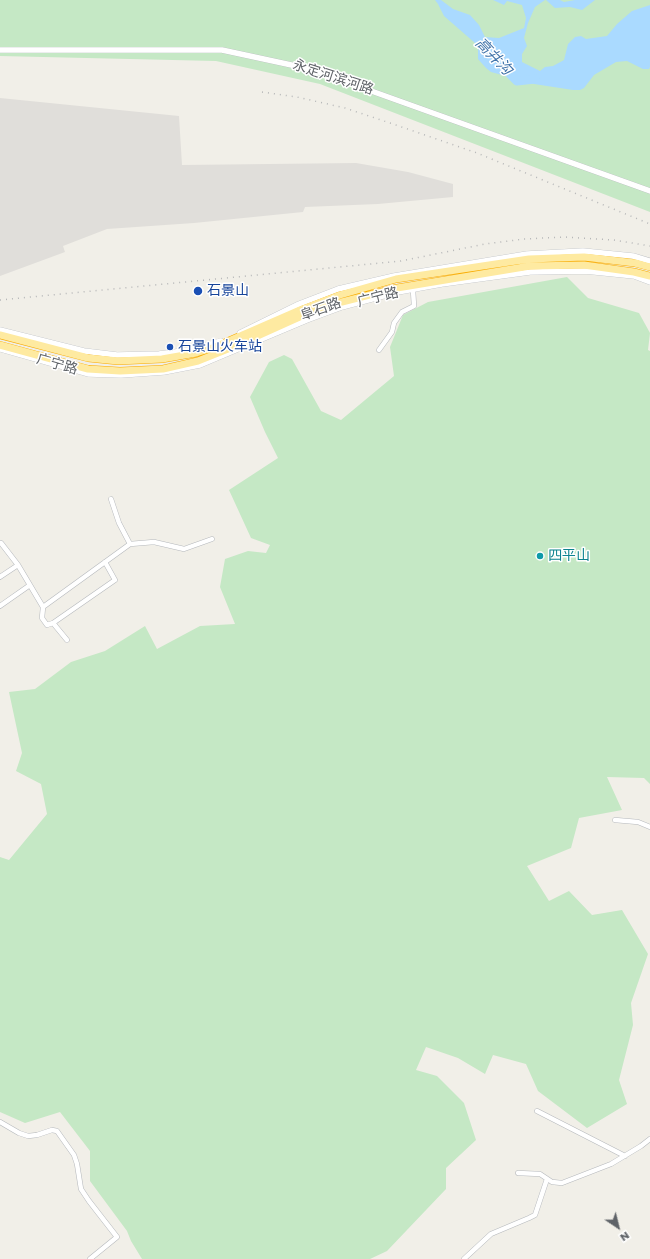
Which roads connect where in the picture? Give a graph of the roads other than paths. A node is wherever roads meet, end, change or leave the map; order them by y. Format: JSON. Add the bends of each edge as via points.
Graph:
{"nodes":[{"id":1,"x":0,"y":50,"type":"edge"},
{"id":2,"x":650,"y":192,"type":"edge"},
{"id":3,"x":650,"y":261,"type":"edge"},
{"id":4,"x":650,"y":267,"type":"edge"},
{"id":5,"x":650,"y":276,"type":"edge"},
{"id":6,"x":650,"y":282,"type":"edge"},
{"id":7,"x":413,"y":290,"type":"junction"},
{"id":8,"x":0,"y":330,"type":"edge"},
{"id":9,"x":0,"y":335,"type":"edge"},
{"id":10,"x":0,"y":344,"type":"edge"},
{"id":11,"x":0,"y":349,"type":"edge"},
{"id":12,"x":379,"y":350,"type":"dead end"},
{"id":13,"x":111,"y":499,"type":"dead end"},
{"id":14,"x":212,"y":539,"type":"dead end"},
{"id":15,"x":0,"y":543,"type":"edge"},
{"id":16,"x":130,"y":544,"type":"junction"},
{"id":17,"x":105,"y":562,"type":"junction"},
{"id":18,"x":18,"y":565,"type":"junction"},
{"id":19,"x":0,"y":577,"type":"edge"},
{"id":20,"x":30,"y":585,"type":"junction"},
{"id":21,"x":0,"y":606,"type":"edge"},
{"id":22,"x":43,"y":607,"type":"junction"},
{"id":23,"x":53,"y":623,"type":"junction"},
{"id":24,"x":67,"y":640,"type":"dead end"},
{"id":25,"x":616,"y":820,"type":"dead end"},
{"id":26,"x":650,"y":827,"type":"edge"},
{"id":27,"x":537,"y":1111,"type":"dead end"},
{"id":28,"x":1,"y":1125,"type":"edge"},
{"id":29,"x":650,"y":1139,"type":"edge"},
{"id":30,"x":625,"y":1156,"type":"junction"},
{"id":31,"x":518,"y":1173,"type":"dead end"},
{"id":32,"x":547,"y":1179,"type":"junction"},
{"id":33,"x":90,"y":1259,"type":"edge"},
{"id":34,"x":464,"y":1259,"type":"edge"}],
"edges":[{"from":1,"to":2,"type":"street","name":"永定河滨河路","via":[[222,50],[310,69]]},
{"from":3,"to":8,"type":"street","name":"广宁路","via":[[633,256],[583,251],[527,254],[394,276],[338,289],[210,345],[159,354],[117,355],[84,351]]},
{"from":4,"to":9,"type":"highway","name":"阜石路","via":[[584,257],[529,259],[396,279],[300,310],[216,347],[162,359],[118,361],[88,358]]},
{"from":5,"to":10,"type":"highway","name":"阜石路","via":[[584,265],[530,266],[397,288],[342,302],[198,361],[164,369],[88,369]]},
{"from":6,"to":7,"type":"street","name":"广宁路","via":[[634,276],[585,271],[530,272]]},
{"from":7,"to":11,"type":"street","name":"广宁路","via":[[342,307],[200,365],[164,372],[89,374]]},
{"from":7,"to":12,"type":"street","via":[[414,306],[402,312]]},
{"from":13,"to":16,"type":"street","via":[[118,523]]},
{"from":14,"to":16,"type":"street","via":[[184,549],[154,542]]},
{"from":15,"to":18,"type":"street"},
{"from":16,"to":17,"type":"street"},
{"from":17,"to":22,"type":"street"},
{"from":17,"to":23,"type":"street","via":[[115,580]]},
{"from":18,"to":19,"type":"street"},
{"from":18,"to":20,"type":"street"},
{"from":20,"to":21,"type":"street"},
{"from":20,"to":22,"type":"street"},
{"from":22,"to":23,"type":"street","via":[[42,618],[47,625]]},
{"from":23,"to":24,"type":"street"},
{"from":25,"to":26,"type":"street","via":[[638,822]]},
{"from":27,"to":30,"type":"street"},
{"from":28,"to":33,"type":"street","via":[[28,1136],[57,1131],[74,1155],[81,1189],[117,1237]]},
{"from":29,"to":30,"type":"street"},
{"from":30,"to":32,"type":"street","via":[[562,1183]]},
{"from":31,"to":32,"type":"street","via":[[540,1174]]},
{"from":32,"to":34,"type":"street","via":[[534,1215],[491,1234]]}]}
